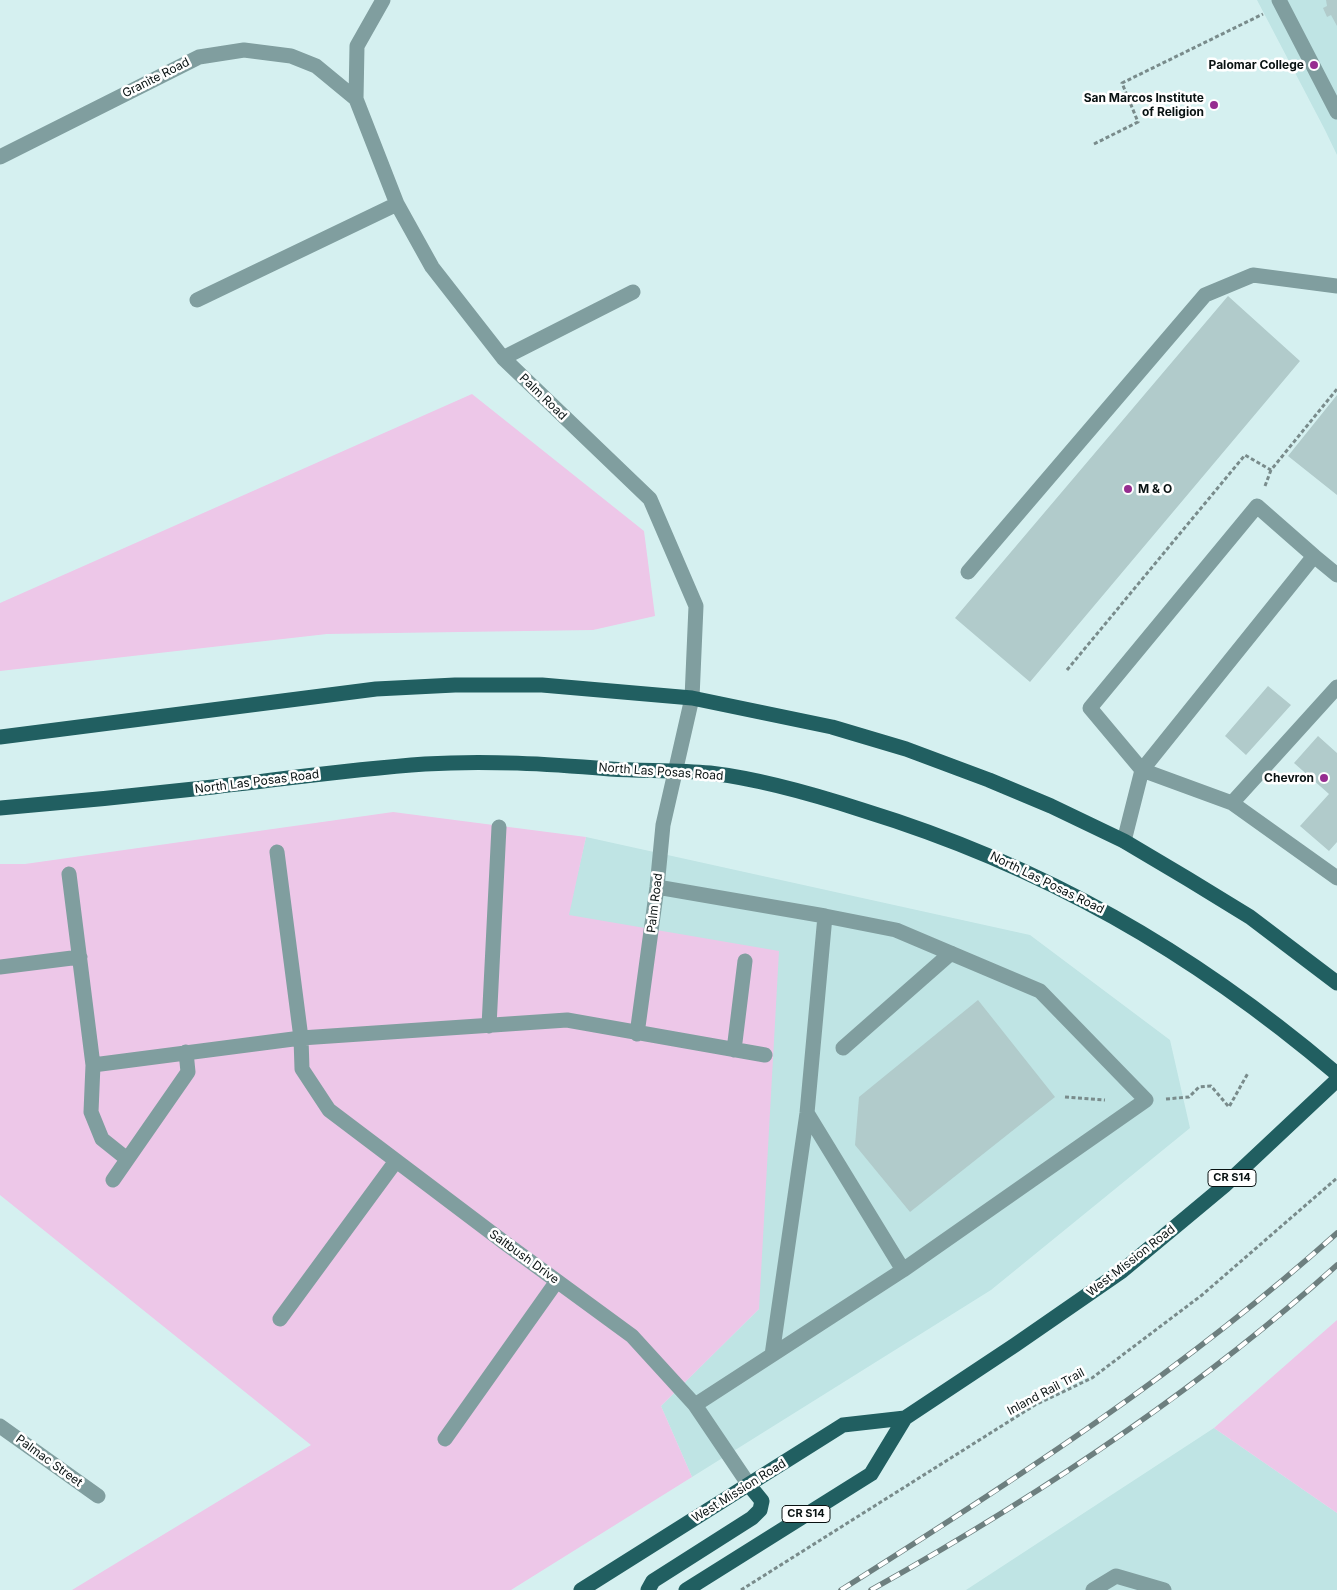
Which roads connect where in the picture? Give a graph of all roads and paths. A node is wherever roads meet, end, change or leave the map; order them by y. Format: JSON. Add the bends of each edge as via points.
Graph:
{"nodes":[{"id":1,"x":383,"y":0,"type":"edge"},
{"id":2,"x":1280,"y":2,"type":"edge"},
{"id":3,"x":356,"y":99,"type":"junction"},
{"id":4,"x":1337,"y":112,"type":"edge"},
{"id":5,"x":1094,"y":144,"type":"dead end"},
{"id":6,"x":0,"y":157,"type":"edge"},
{"id":7,"x":397,"y":204,"type":"junction"},
{"id":8,"x":1337,"y":286,"type":"edge"},
{"id":9,"x":633,"y":292,"type":"dead end"},
{"id":10,"x":197,"y":300,"type":"dead end"},
{"id":11,"x":503,"y":358,"type":"junction"},
{"id":12,"x":1337,"y":389,"type":"edge"},
{"id":13,"x":1314,"y":556,"type":"junction"},
{"id":14,"x":968,"y":572,"type":"dead end"},
{"id":15,"x":1337,"y":575,"type":"edge"},
{"id":16,"x":1067,"y":670,"type":"dead end"},
{"id":17,"x":1337,"y":687,"type":"edge"},
{"id":18,"x":692,"y":698,"type":"junction"},
{"id":19,"x":0,"y":737,"type":"edge"},
{"id":20,"x":1142,"y":770,"type":"junction"},
{"id":21,"x":676,"y":772,"type":"junction"},
{"id":22,"x":1232,"y":803,"type":"junction"},
{"id":23,"x":0,"y":808,"type":"edge"},
{"id":24,"x":500,"y":827,"type":"dead end"},
{"id":25,"x":1124,"y":841,"type":"junction"},
{"id":26,"x":277,"y":852,"type":"dead end"},
{"id":27,"x":69,"y":874,"type":"dead end"},
{"id":28,"x":1337,"y":878,"type":"edge"},
{"id":29,"x":657,"y":887,"type":"junction"},
{"id":30,"x":825,"y":916,"type":"junction"},
{"id":31,"x":951,"y":953,"type":"junction"},
{"id":32,"x":80,"y":956,"type":"junction"},
{"id":33,"x":745,"y":962,"type":"dead end"},
{"id":34,"x":0,"y":967,"type":"edge"},
{"id":35,"x":1337,"y":983,"type":"edge"},
{"id":36,"x":489,"y":1026,"type":"junction"},
{"id":37,"x":637,"y":1034,"type":"junction"},
{"id":38,"x":300,"y":1038,"type":"junction"},
{"id":39,"x":843,"y":1048,"type":"dead end"},
{"id":40,"x":734,"y":1050,"type":"junction"},
{"id":41,"x":186,"y":1052,"type":"junction"},
{"id":42,"x":765,"y":1055,"type":"dead end"},
{"id":43,"x":93,"y":1065,"type":"junction"},
{"id":44,"x":1337,"y":1074,"type":"edge"},
{"id":45,"x":1337,"y":1080,"type":"edge"},
{"id":46,"x":807,"y":1113,"type":"junction"},
{"id":47,"x":127,"y":1159,"type":"junction"},
{"id":48,"x":396,"y":1161,"type":"junction"},
{"id":49,"x":1337,"y":1178,"type":"edge"},
{"id":50,"x":113,"y":1180,"type":"dead end"},
{"id":51,"x":903,"y":1270,"type":"junction"},
{"id":52,"x":558,"y":1281,"type":"junction"},
{"id":53,"x":280,"y":1320,"type":"dead end"},
{"id":54,"x":772,"y":1354,"type":"junction"},
{"id":55,"x":695,"y":1405,"type":"junction"},
{"id":56,"x":905,"y":1418,"type":"junction"},
{"id":57,"x":0,"y":1426,"type":"edge"},
{"id":58,"x":445,"y":1439,"type":"dead end"},
{"id":59,"x":749,"y":1485,"type":"junction"},
{"id":60,"x":98,"y":1496,"type":"dead end"},
{"id":61,"x":581,"y":1590,"type":"edge"},
{"id":62,"x":648,"y":1590,"type":"edge"},
{"id":63,"x":686,"y":1590,"type":"edge"},
{"id":64,"x":741,"y":1590,"type":"edge"},
{"id":65,"x":1093,"y":1590,"type":"edge"},
{"id":66,"x":1164,"y":1590,"type":"edge"}],
"edges":[{"from":1,"to":3,"type":"street","via":[[357,46]]},
{"from":2,"to":4,"type":"street"},
{"from":2,"to":5,"type":"path","via":[[1122,83],[1138,122]]},
{"from":3,"to":6,"type":"street","name":"Granite Road","via":[[316,66],[291,56],[244,50],[199,56]]},
{"from":3,"to":7,"type":"street","name":"Palm Road"},
{"from":7,"to":10,"type":"street"},
{"from":7,"to":11,"type":"street","name":"Palm Road","via":[[432,267]]},
{"from":8,"to":14,"type":"street","via":[[1253,275],[1205,295]]},
{"from":9,"to":11,"type":"street"},
{"from":11,"to":18,"type":"street","name":"Palm Road","via":[[650,499],[696,606]]},
{"from":12,"to":16,"type":"path","via":[[1272,470],[1245,455]]},
{"from":13,"to":15,"type":"street"},
{"from":13,"to":20,"type":"street"},
{"from":13,"to":20,"type":"street","via":[[1257,506],[1090,708]]},
{"from":17,"to":22,"type":"street"},
{"from":18,"to":19,"type":"main road","via":[[542,685],[376,689]]},
{"from":18,"to":21,"type":"street","name":"Palm Road"},
{"from":18,"to":25,"type":"main road","via":[[832,727],[906,749],[1051,806]]},
{"from":20,"to":22,"type":"street"},
{"from":20,"to":25,"type":"street"},
{"from":21,"to":23,"type":"main road","name":"North Las Posas Road","via":[[490,762],[427,764]]},
{"from":21,"to":29,"type":"street","name":"Palm Road","via":[[663,826]]},
{"from":21,"to":44,"type":"main road","name":"North Las Posas Road","via":[[754,782],[833,801],[956,841],[1003,861],[1142,932],[1242,998]]},
{"from":22,"to":28,"type":"street"},
{"from":24,"to":36,"type":"street"},
{"from":25,"to":35,"type":"main road","via":[[1250,917]]},
{"from":26,"to":38,"type":"street","name":"Saltbush Drive"},
{"from":27,"to":32,"type":"street"},
{"from":29,"to":30,"type":"street"},
{"from":29,"to":37,"type":"street","name":"Palm Road"},
{"from":30,"to":31,"type":"street","via":[[896,930]]},
{"from":30,"to":46,"type":"street"},
{"from":31,"to":39,"type":"street"},
{"from":31,"to":51,"type":"street","via":[[1040,991],[1146,1100]]},
{"from":32,"to":34,"type":"street"},
{"from":32,"to":43,"type":"street"},
{"from":33,"to":40,"type":"street"},
{"from":36,"to":37,"type":"street","via":[[567,1020]]},
{"from":36,"to":38,"type":"street"},
{"from":37,"to":40,"type":"street"},
{"from":38,"to":41,"type":"street"},
{"from":38,"to":48,"type":"street","name":"Saltbush Drive","via":[[302,1069],[329,1110]]},
{"from":40,"to":42,"type":"street"},
{"from":41,"to":43,"type":"street"},
{"from":41,"to":47,"type":"street","via":[[188,1072]]},
{"from":43,"to":47,"type":"street","via":[[91,1112],[102,1139]]},
{"from":45,"to":56,"type":"main road","name":"West Mission Road","number":"CR S14","via":[[1224,1186],[1122,1270]]},
{"from":46,"to":51,"type":"street"},
{"from":46,"to":54,"type":"street"},
{"from":47,"to":50,"type":"street"},
{"from":48,"to":52,"type":"street","name":"Saltbush Drive"},
{"from":48,"to":53,"type":"street"},
{"from":49,"to":64,"type":"path","name":"Inland Rail Trail","via":[[1217,1283],[1092,1378],[1035,1405]]},
{"from":51,"to":54,"type":"street"},
{"from":52,"to":55,"type":"street","name":"Saltbush Drive","via":[[632,1336]]},
{"from":52,"to":58,"type":"street"},
{"from":54,"to":55,"type":"street"},
{"from":55,"to":59,"type":"street","name":"Saltbush Drive"},
{"from":56,"to":59,"type":"main road","name":"West Mission Road","number":"CR S14","via":[[843,1425]]},
{"from":56,"to":63,"type":"main road","name":"West Mission Road","number":"CR S14","via":[[871,1474]]},
{"from":57,"to":60,"type":"street","name":"Palmac Street"},
{"from":59,"to":61,"type":"main road","name":"West Mission Road","number":"CR S14"},
{"from":59,"to":62,"type":"main road","via":[[762,1501],[760,1510],[653,1581]]},
{"from":65,"to":66,"type":"street","via":[[1116,1576]]}]}
